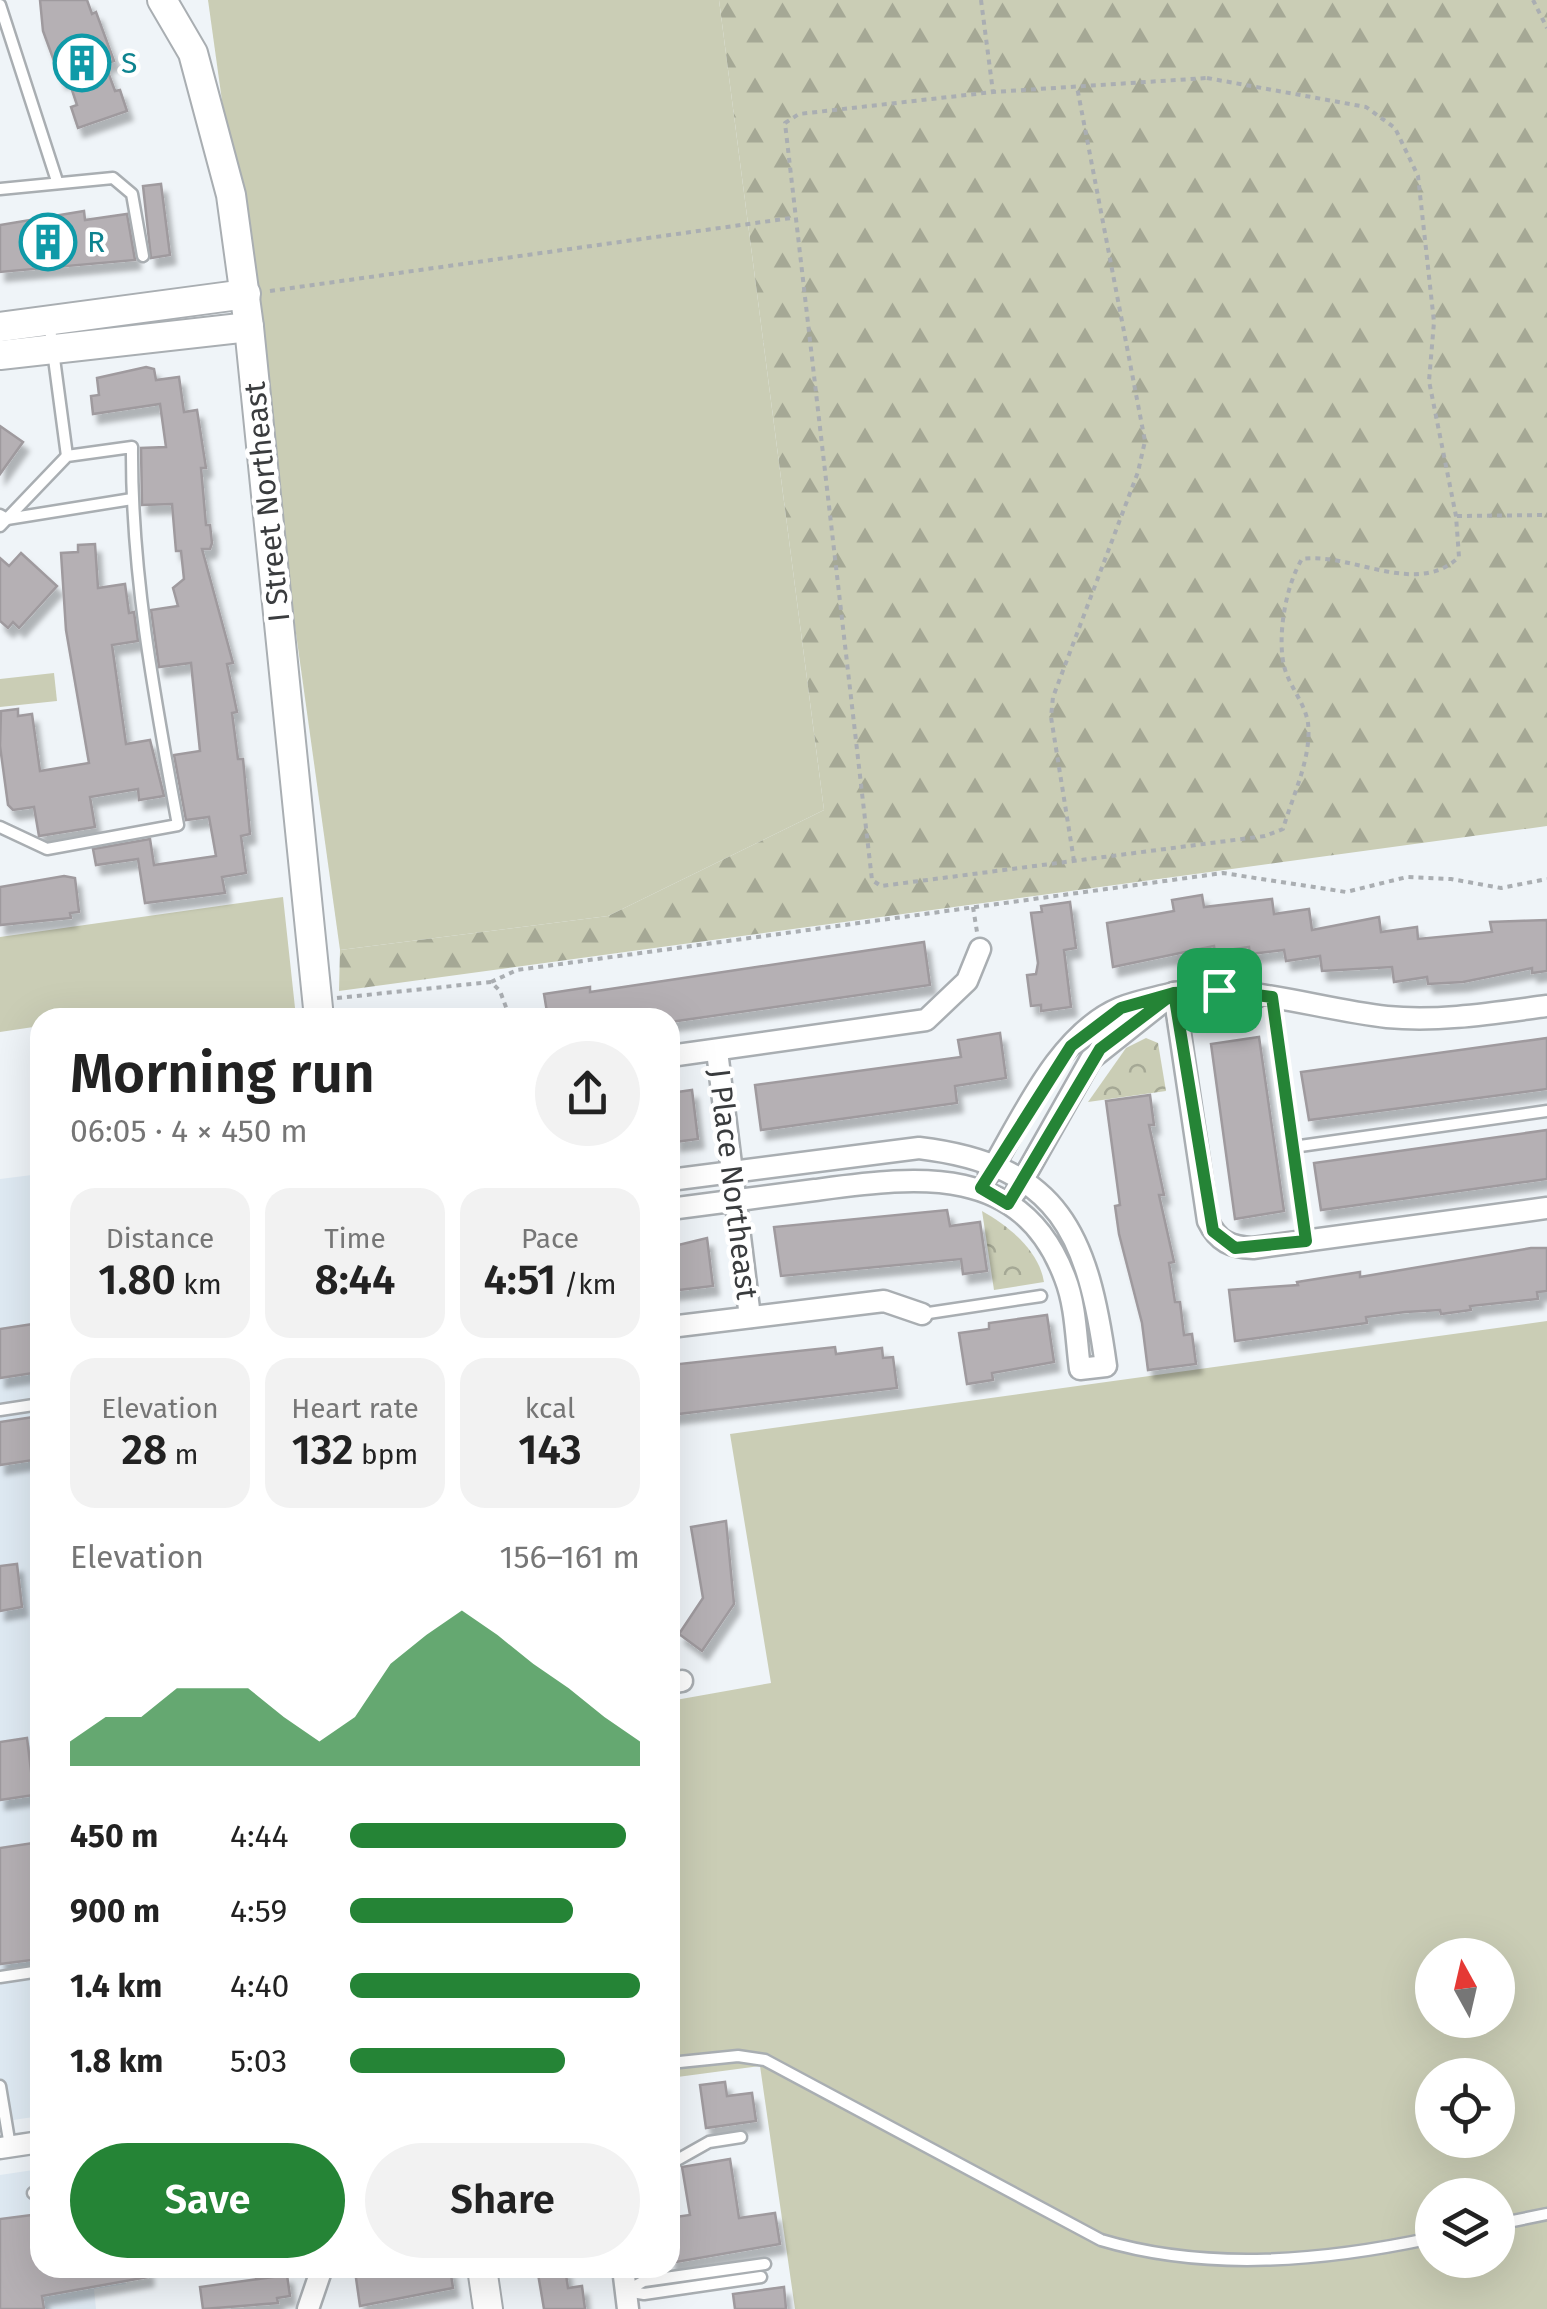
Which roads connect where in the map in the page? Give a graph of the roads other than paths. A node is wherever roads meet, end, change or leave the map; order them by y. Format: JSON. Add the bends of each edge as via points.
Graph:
{"nodes":[{"id":1,"x":162,"y":0,"type":"edge"},
{"id":2,"x":0,"y":5,"type":"edge"},
{"id":3,"x":15,"y":50,"type":"junction"},
{"id":4,"x":0,"y":52,"type":"edge"},
{"id":5,"x":58,"y":181,"type":"junction"},
{"id":6,"x":0,"y":189,"type":"edge"},
{"id":7,"x":143,"y":256,"type":"dead end"},
{"id":8,"x":246,"y":294,"type":"junction"},
{"id":9,"x":49,"y":320,"type":"junction"},
{"id":10,"x":0,"y":327,"type":"edge"},
{"id":11,"x":249,"y":327,"type":"junction"},
{"id":12,"x":52,"y":349,"type":"junction"},
{"id":13,"x":0,"y":355,"type":"edge"},
{"id":14,"x":67,"y":456,"type":"junction"},
{"id":15,"x":132,"y":498,"type":"junction"},
{"id":16,"x":2,"y":520,"type":"edge"},
{"id":17,"x":0,"y":827,"type":"edge"},
{"id":18,"x":980,"y":949,"type":"road end"},
{"id":19,"x":1174,"y":993,"type":"junction"},
{"id":20,"x":1272,"y":997,"type":"junction"},
{"id":21,"x":1547,"y":1006,"type":"edge"},
{"id":22,"x":318,"y":1008,"type":"edge"},
{"id":23,"x":717,"y":1050,"type":"junction"},
{"id":24,"x":680,"y":1055,"type":"edge"},
{"id":25,"x":1547,"y":1112,"type":"edge"},
{"id":26,"x":1293,"y":1147,"type":"junction"},
{"id":27,"x":732,"y":1171,"type":"junction"},
{"id":28,"x":1009,"y":1172,"type":"junction"},
{"id":29,"x":680,"y":1179,"type":"edge"},
{"id":30,"x":995,"y":1196,"type":"junction"},
{"id":31,"x":736,"y":1200,"type":"junction"},
{"id":32,"x":680,"y":1208,"type":"edge"},
{"id":33,"x":1547,"y":1208,"type":"edge"},
{"id":34,"x":1306,"y":1241,"type":"junction"},
{"id":35,"x":1041,"y":1296,"type":"dead end"},
{"id":36,"x":922,"y":1314,"type":"joint"},
{"id":37,"x":750,"y":1317,"type":"junction"},
{"id":38,"x":680,"y":1326,"type":"edge"},
{"id":39,"x":30,"y":1406,"type":"edge"},
{"id":40,"x":0,"y":1410,"type":"edge"},
{"id":41,"x":30,"y":1972,"type":"edge"},
{"id":42,"x":0,"y":1977,"type":"edge"},
{"id":43,"x":680,"y":2062,"type":"edge"},
{"id":44,"x":0,"y":2086,"type":"edge"},
{"id":45,"x":741,"y":2137,"type":"dead end"},
{"id":46,"x":30,"y":2143,"type":"edge"},
{"id":47,"x":5,"y":2147,"type":"edge"},
{"id":48,"x":680,"y":2158,"type":"edge"},
{"id":49,"x":1547,"y":2214,"type":"edge"},
{"id":50,"x":1515,"y":2221,"type":"edge"},
{"id":51,"x":1415,"y":2240,"type":"edge"},
{"id":52,"x":765,"y":2264,"type":"dead end"},
{"id":53,"x":680,"y":2276,"type":"edge"},
{"id":54,"x":760,"y":2276,"type":"dead end"},
{"id":55,"x":319,"y":2278,"type":"edge"},
{"id":56,"x":483,"y":2278,"type":"edge"},
{"id":57,"x":665,"y":2278,"type":"edge"},
{"id":58,"x":627,"y":2300,"type":"edge"},
{"id":59,"x":308,"y":2309,"type":"edge"},
{"id":60,"x":488,"y":2309,"type":"edge"}],
"edges":[{"from":1,"to":8,"type":"street","name":"I Street Northeast","via":[[193,54],[231,196]]},
{"from":2,"to":3,"type":"lane"},
{"from":3,"to":4,"type":"lane"},
{"from":3,"to":5,"type":"lane"},
{"from":5,"to":6,"type":"lane"},
{"from":5,"to":7,"type":"lane","via":[[113,178],[126,187],[137,210]]},
{"from":8,"to":9,"type":"street"},
{"from":8,"to":11,"type":"street","name":"I Street Northeast"},
{"from":9,"to":10,"type":"street"},
{"from":9,"to":12,"type":"lane"},
{"from":11,"to":12,"type":"street"},
{"from":11,"to":22,"type":"street","name":"I Street Northeast"},
{"from":12,"to":13,"type":"street"},
{"from":12,"to":14,"type":"lane"},
{"from":14,"to":15,"type":"lane","via":[[132,447]]},
{"from":14,"to":16,"type":"lane"},
{"from":15,"to":16,"type":"lane"},
{"from":15,"to":17,"type":"lane","via":[[148,663],[178,825],[46,849]]},
{"from":18,"to":23,"type":"street","via":[[967,981],[926,1020]]},
{"from":19,"to":20,"type":"street"},
{"from":19,"to":28,"type":"street","via":[[1091,1059]]},
{"from":19,"to":28,"type":"street","via":[[1121,1008],[1089,1029],[1059,1062]]},
{"from":19,"to":34,"type":"street","via":[[1213,1231],[1235,1248]]},
{"from":20,"to":21,"type":"street","via":[[1386,1017]]},
{"from":20,"to":26,"type":"lane"},
{"from":23,"to":24,"type":"street"},
{"from":23,"to":27,"type":"street","name":"J Place Northeast"},
{"from":25,"to":26,"type":"lane"},
{"from":26,"to":34,"type":"lane"},
{"from":27,"to":28,"type":"street","via":[[918,1148]]},
{"from":27,"to":29,"type":"street"},
{"from":27,"to":31,"type":"street","name":"J Place Northeast"},
{"from":28,"to":30,"type":"street"},
{"from":28,"to":30,"type":"street"},
{"from":28,"to":30,"type":"street","via":[[1064,1220],[1076,1240],[1096,1294],[1106,1366],[1080,1369],[1065,1278],[1039,1232]]},
{"from":30,"to":31,"type":"street","via":[[904,1178]]},
{"from":31,"to":32,"type":"street"},
{"from":31,"to":37,"type":"street","name":"J Place Northeast"},
{"from":33,"to":34,"type":"street"},
{"from":35,"to":36,"type":"lane"},
{"from":36,"to":37,"type":"street","via":[[884,1302]]},
{"from":37,"to":38,"type":"street"},
{"from":39,"to":40,"type":"lane"},
{"from":41,"to":42,"type":"lane"},
{"from":43,"to":51,"type":"lane","via":[[766,2060],[1102,2240],[1152,2255],[1230,2263]]},
{"from":44,"to":47,"type":"lane"},
{"from":45,"to":48,"type":"lane","via":[[709,2142]]},
{"from":46,"to":47,"type":"street"},
{"from":49,"to":50,"type":"lane"},
{"from":52,"to":53,"type":"lane"},
{"from":54,"to":58,"type":"lane"},
{"from":55,"to":59,"type":"street"},
{"from":56,"to":60,"type":"street"},
{"from":57,"to":58,"type":"lane","via":[[644,2281]]}]}
